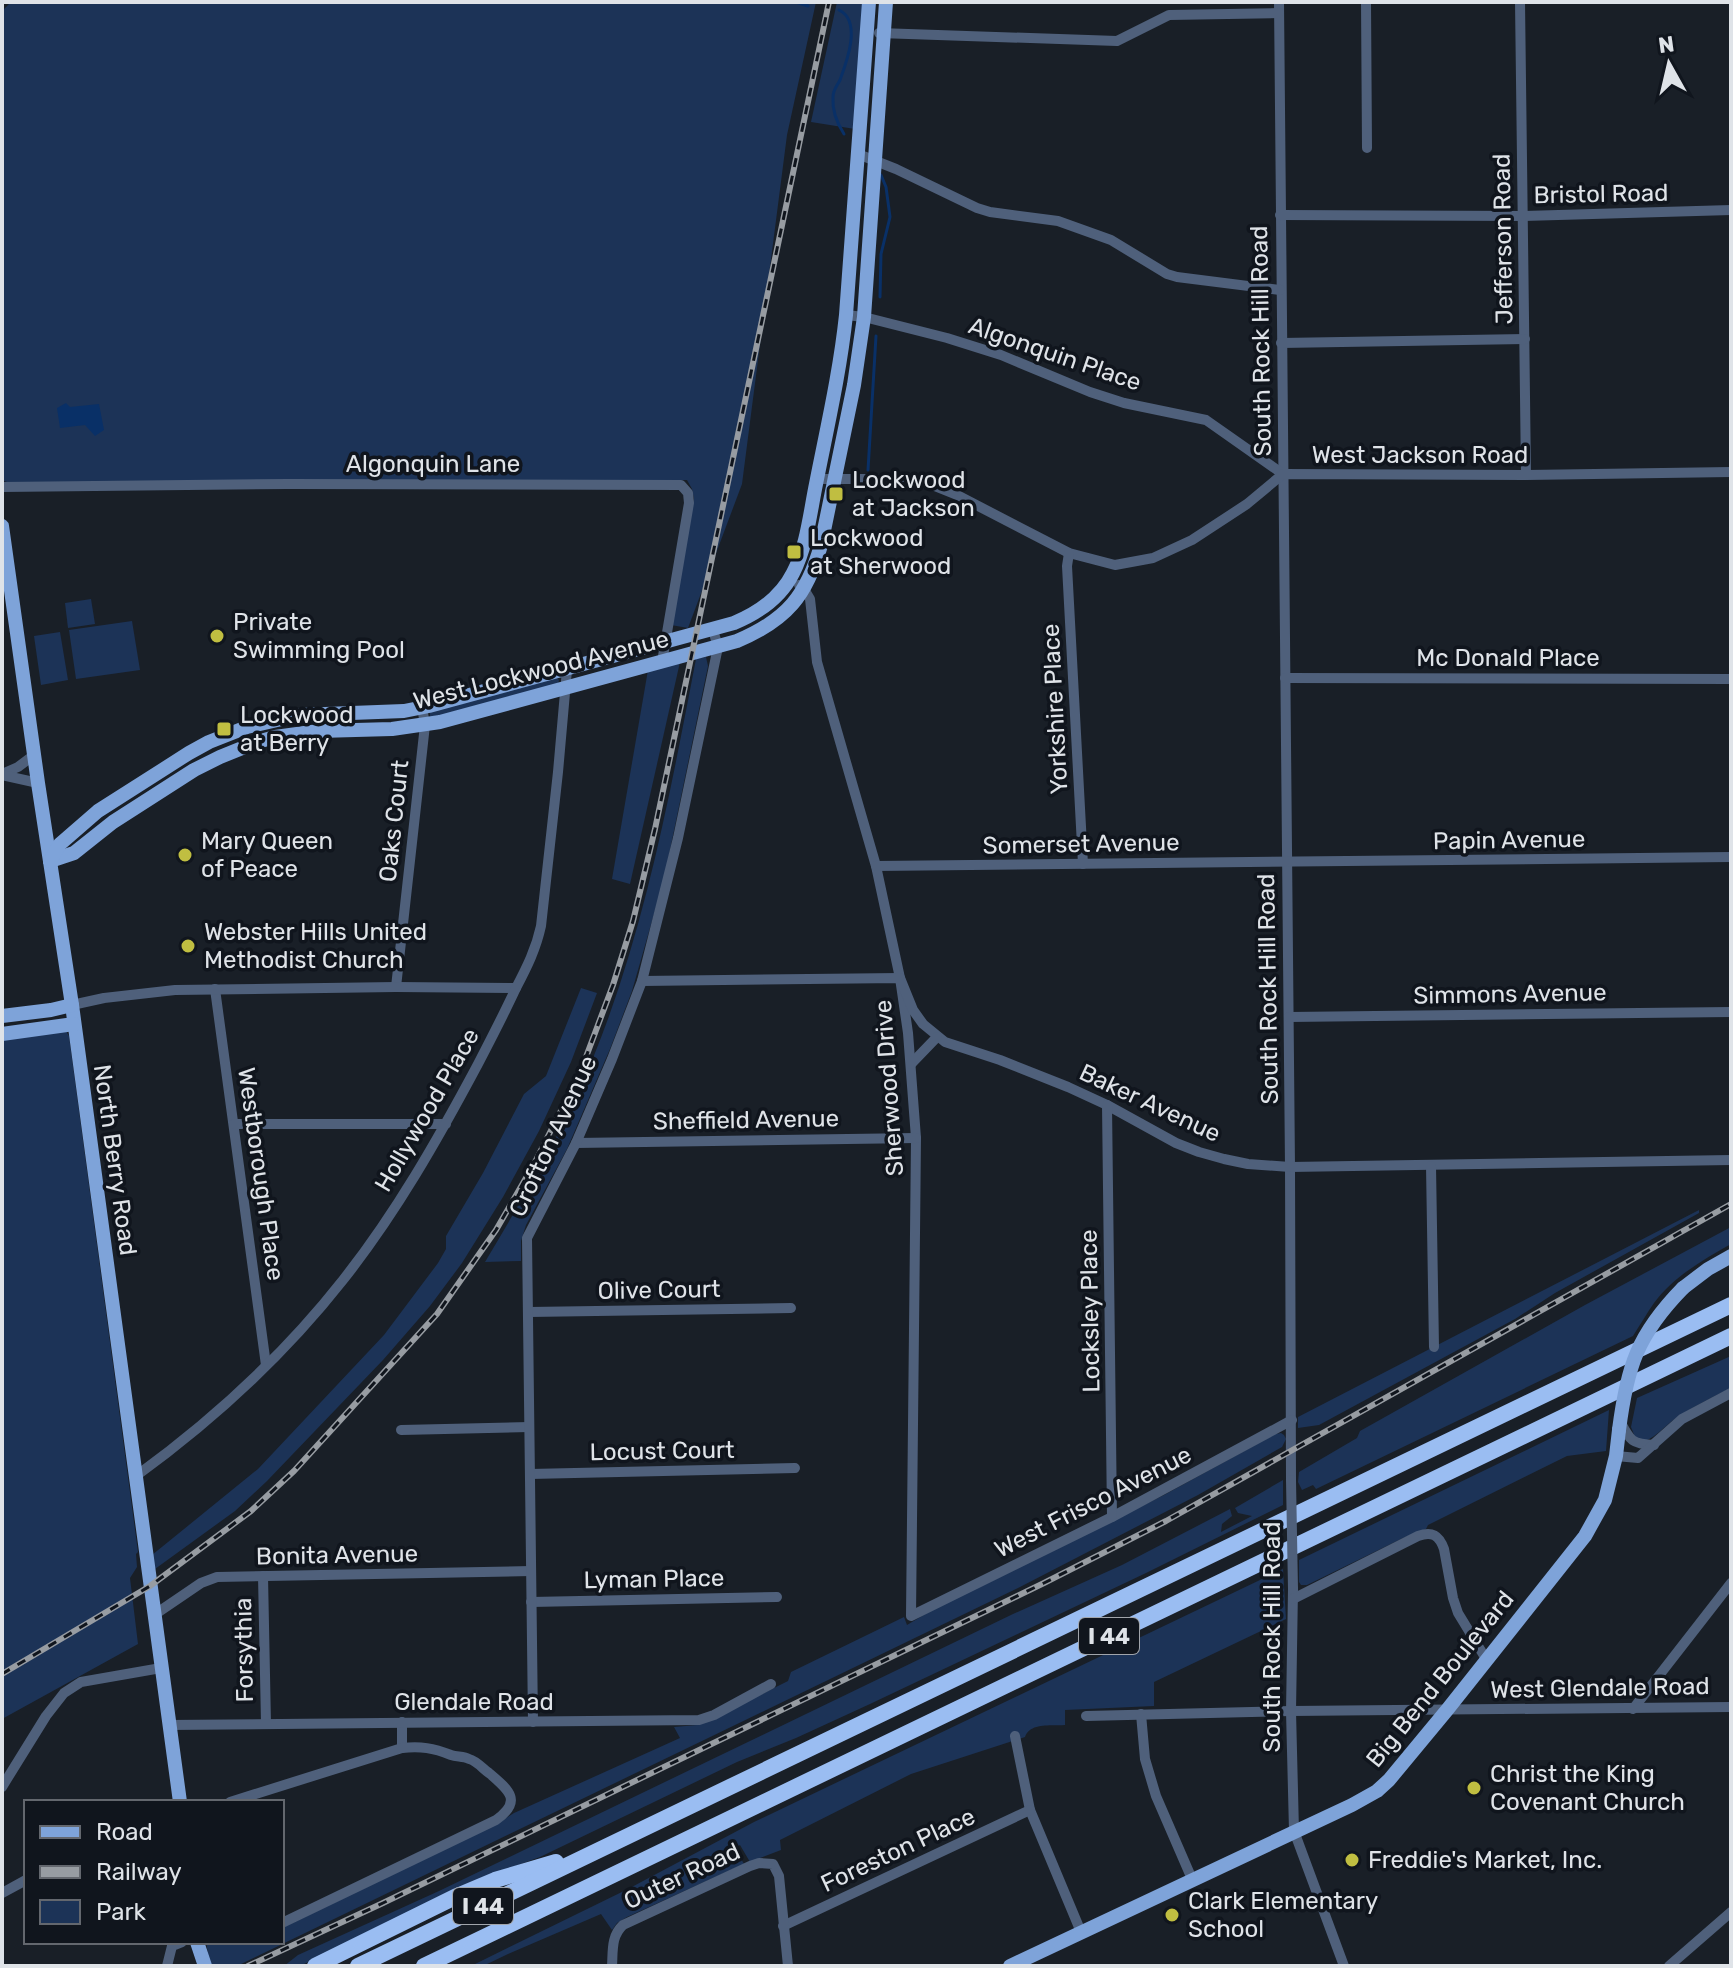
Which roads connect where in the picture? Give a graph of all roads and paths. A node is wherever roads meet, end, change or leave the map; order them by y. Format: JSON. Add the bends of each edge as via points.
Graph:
{"nodes":[{"id":1,"x":869,"y":2,"type":"edge"},
{"id":2,"x":886,"y":2,"type":"edge"},
{"id":3,"x":1366,"y":2,"type":"edge"},
{"id":4,"x":1520,"y":2,"type":"edge"},
{"id":5,"x":1279,"y":7,"type":"edge"},
{"id":6,"x":867,"y":33,"type":"junction"},
{"id":7,"x":884,"y":33,"type":"junction"},
{"id":8,"x":1367,"y":148,"type":"dead end"},
{"id":9,"x":858,"y":154,"type":"junction"},
{"id":10,"x":874,"y":161,"type":"junction"},
{"id":11,"x":1731,"y":210,"type":"edge"},
{"id":12,"x":1280,"y":215,"type":"junction"},
{"id":13,"x":1523,"y":216,"type":"junction"},
{"id":14,"x":1280,"y":290,"type":"junction"},
{"id":15,"x":846,"y":315,"type":"junction"},
{"id":16,"x":864,"y":317,"type":"junction"},
{"id":17,"x":1525,"y":339,"type":"junction"},
{"id":18,"x":1281,"y":343,"type":"junction"},
{"id":19,"x":1731,"y":472,"type":"edge"},
{"id":20,"x":1283,"y":474,"type":"junction"},
{"id":21,"x":1526,"y":475,"type":"junction"},
{"id":22,"x":817,"y":479,"type":"junction"},
{"id":23,"x":835,"y":479,"type":"junction"},
{"id":24,"x":2,"y":487,"type":"edge"},
{"id":25,"x":2,"y":526,"type":"edge"},
{"id":26,"x":1069,"y":553,"type":"junction"},
{"id":27,"x":789,"y":579,"type":"junction"},
{"id":28,"x":804,"y":589,"type":"junction"},
{"id":29,"x":8,"y":612,"type":"edge"},
{"id":30,"x":9,"y":630,"type":"edge"},
{"id":31,"x":713,"y":630,"type":"junction"},
{"id":32,"x":664,"y":643,"type":"junction"},
{"id":33,"x":718,"y":647,"type":"junction"},
{"id":34,"x":662,"y":662,"type":"junction"},
{"id":35,"x":567,"y":670,"type":"junction"},
{"id":36,"x":1285,"y":678,"type":"junction"},
{"id":37,"x":1731,"y":679,"type":"edge"},
{"id":38,"x":566,"y":688,"type":"junction"},
{"id":39,"x":422,"y":707,"type":"junction"},
{"id":40,"x":425,"y":725,"type":"junction"},
{"id":41,"x":212,"y":741,"type":"junction"},
{"id":42,"x":34,"y":755,"type":"junction"},
{"id":43,"x":220,"y":757,"type":"junction"},
{"id":44,"x":2,"y":775,"type":"edge"},
{"id":45,"x":38,"y":783,"type":"junction"},
{"id":46,"x":135,"y":787,"type":"junction"},
{"id":47,"x":144,"y":802,"type":"junction"},
{"id":48,"x":43,"y":813,"type":"junction"},
{"id":49,"x":76,"y":830,"type":"junction"},
{"id":50,"x":1731,"y":857,"type":"edge"},
{"id":51,"x":50,"y":861,"type":"junction"},
{"id":52,"x":1287,"y":862,"type":"junction"},
{"id":53,"x":1083,"y":864,"type":"junction"},
{"id":54,"x":876,"y":866,"type":"junction"},
{"id":55,"x":900,"y":978,"type":"junction"},
{"id":56,"x":642,"y":981,"type":"junction"},
{"id":57,"x":396,"y":987,"type":"junction"},
{"id":58,"x":516,"y":988,"type":"junction"},
{"id":59,"x":215,"y":989,"type":"junction"},
{"id":60,"x":72,"y":1005,"type":"junction"},
{"id":61,"x":1731,"y":1012,"type":"edge"},
{"id":62,"x":2,"y":1016,"type":"edge"},
{"id":63,"x":1289,"y":1017,"type":"junction"},
{"id":64,"x":74,"y":1024,"type":"junction"},
{"id":65,"x":2,"y":1034,"type":"edge"},
{"id":66,"x":937,"y":1037,"type":"junction"},
{"id":67,"x":911,"y":1064,"type":"junction"},
{"id":68,"x":1107,"y":1105,"type":"junction"},
{"id":69,"x":234,"y":1124,"type":"junction"},
{"id":70,"x":446,"y":1124,"type":"junction"},
{"id":71,"x":916,"y":1138,"type":"junction"},
{"id":72,"x":576,"y":1143,"type":"junction"},
{"id":73,"x":1731,"y":1160,"type":"edge"},
{"id":74,"x":1431,"y":1166,"type":"junction"},
{"id":75,"x":1290,"y":1167,"type":"junction"},
{"id":76,"x":1731,"y":1256,"type":"edge"},
{"id":77,"x":1731,"y":1305,"type":"edge"},
{"id":78,"x":791,"y":1308,"type":"dead end"},
{"id":79,"x":529,"y":1312,"type":"junction"},
{"id":80,"x":1731,"y":1336,"type":"edge"},
{"id":81,"x":1434,"y":1347,"type":"dead end"},
{"id":82,"x":266,"y":1365,"type":"junction"},
{"id":83,"x":1731,"y":1393,"type":"edge"},
{"id":84,"x":1292,"y":1420,"type":"junction"},
{"id":85,"x":1619,"y":1426,"type":"junction"},
{"id":86,"x":529,"y":1427,"type":"junction"},
{"id":87,"x":401,"y":1430,"type":"dead end"},
{"id":88,"x":1654,"y":1445,"type":"junction"},
{"id":89,"x":1616,"y":1456,"type":"junction"},
{"id":90,"x":795,"y":1468,"type":"dead end"},
{"id":91,"x":530,"y":1474,"type":"junction"},
{"id":92,"x":136,"y":1476,"type":"junction"},
{"id":93,"x":1112,"y":1517,"type":"junction"},
{"id":94,"x":531,"y":1571,"type":"junction"},
{"id":95,"x":263,"y":1576,"type":"junction"},
{"id":96,"x":1731,"y":1583,"type":"edge"},
{"id":97,"x":1293,"y":1594,"type":"junction"},
{"id":98,"x":777,"y":1597,"type":"dead end"},
{"id":99,"x":531,"y":1602,"type":"junction"},
{"id":100,"x":154,"y":1615,"type":"junction"},
{"id":101,"x":911,"y":1616,"type":"joint"},
{"id":102,"x":1486,"y":1659,"type":"junction"},
{"id":103,"x":161,"y":1668,"type":"junction"},
{"id":104,"x":771,"y":1684,"type":"dead end"},
{"id":105,"x":1731,"y":1707,"type":"edge"},
{"id":106,"x":1633,"y":1709,"type":"junction"},
{"id":107,"x":1447,"y":1710,"type":"junction"},
{"id":108,"x":1291,"y":1711,"type":"junction"},
{"id":109,"x":1141,"y":1714,"type":"junction"},
{"id":110,"x":1086,"y":1716,"type":"dead end"},
{"id":111,"x":402,"y":1722,"type":"junction"},
{"id":112,"x":533,"y":1722,"type":"junction"},
{"id":113,"x":266,"y":1724,"type":"junction"},
{"id":114,"x":168,"y":1725,"type":"junction"},
{"id":115,"x":1015,"y":1736,"type":"dead end"},
{"id":116,"x":402,"y":1748,"type":"junction"},
{"id":117,"x":2,"y":1787,"type":"edge"},
{"id":118,"x":180,"y":1800,"type":"edge"},
{"id":119,"x":236,"y":1800,"type":"edge"},
{"id":120,"x":1030,"y":1810,"type":"junction"},
{"id":121,"x":1294,"y":1831,"type":"junction"},
{"id":122,"x":607,"y":1846,"type":"junction"},
{"id":123,"x":1192,"y":1879,"type":"junction"},
{"id":124,"x":24,"y":1881,"type":"edge"},
{"id":125,"x":2,"y":1893,"type":"edge"},
{"id":126,"x":1731,"y":1912,"type":"edge"},
{"id":127,"x":284,"y":1922,"type":"edge"},
{"id":128,"x":783,"y":1926,"type":"junction"},
{"id":129,"x":499,"y":1929,"type":"junction"},
{"id":130,"x":1081,"y":1932,"type":"junction"},
{"id":131,"x":177,"y":1944,"type":"edge"},
{"id":132,"x":197,"y":1944,"type":"edge"},
{"id":133,"x":198,"y":1944,"type":"edge"},
{"id":134,"x":167,"y":1966,"type":"edge"},
{"id":135,"x":195,"y":1966,"type":"edge"},
{"id":136,"x":205,"y":1966,"type":"edge"},
{"id":137,"x":315,"y":1966,"type":"edge"},
{"id":138,"x":358,"y":1966,"type":"edge"},
{"id":139,"x":424,"y":1966,"type":"edge"},
{"id":140,"x":452,"y":1966,"type":"edge"},
{"id":141,"x":612,"y":1966,"type":"edge"},
{"id":142,"x":788,"y":1966,"type":"edge"},
{"id":143,"x":1010,"y":1966,"type":"edge"},
{"id":144,"x":1344,"y":1966,"type":"edge"},
{"id":145,"x":1669,"y":1966,"type":"edge"}],
"edges":[{"from":1,"to":6,"type":"main road","name":"West Lockwood Avenue"},
{"from":2,"to":7,"type":"main road","name":"West Lockwood Avenue"},
{"from":3,"to":8,"type":"street"},
{"from":4,"to":13,"type":"street","name":"Jefferson Road"},
{"from":5,"to":7,"type":"street","via":[[1169,15],[1117,41]]},
{"from":5,"to":12,"type":"street","name":"South Rock Hill Road"},
{"from":6,"to":7,"type":"street"},
{"from":6,"to":9,"type":"main road","name":"West Lockwood Avenue"},
{"from":7,"to":10,"type":"main road","name":"West Lockwood Avenue"},
{"from":9,"to":10,"type":"street"},
{"from":9,"to":15,"type":"main road","name":"West Lockwood Avenue"},
{"from":10,"to":14,"type":"street","via":[[977,208],[1058,221],[1111,240],[1167,274]]},
{"from":10,"to":16,"type":"main road","name":"West Lockwood Avenue"},
{"from":11,"to":13,"type":"street","name":"Bristol Road"},
{"from":12,"to":13,"type":"street","name":"Bristol Road"},
{"from":12,"to":14,"type":"street","name":"South Rock Hill Road"},
{"from":13,"to":17,"type":"street","name":"Jefferson Road"},
{"from":14,"to":18,"type":"street","name":"South Rock Hill Road"},
{"from":15,"to":16,"type":"street","name":"Algonquin Place"},
{"from":15,"to":22,"type":"main road","name":"West Lockwood Avenue"},
{"from":16,"to":20,"type":"street","name":"Algonquin Place","via":[[1001,355],[1113,399],[1206,420]]},
{"from":16,"to":23,"type":"main road","name":"West Lockwood Avenue"},
{"from":17,"to":18,"type":"street"},
{"from":17,"to":21,"type":"street","name":"Jefferson Road"},
{"from":18,"to":20,"type":"street","name":"South Rock Hill Road"},
{"from":19,"to":21,"type":"street","name":"West Jackson Road"},
{"from":20,"to":21,"type":"street","name":"West Jackson Road"},
{"from":20,"to":26,"type":"street","name":"West Jackson Road","via":[[1192,540],[1153,558],[1115,565]]},
{"from":20,"to":36,"type":"street","name":"South Rock Hill Road"},
{"from":22,"to":23,"type":"street","name":"West Jackson Road"},
{"from":22,"to":27,"type":"main road","name":"West Lockwood Avenue","via":[[804,543]]},
{"from":23,"to":26,"type":"street","name":"West Jackson Road","via":[[930,484]]},
{"from":23,"to":28,"type":"main road","name":"West Lockwood Avenue","via":[[821,545]]},
{"from":24,"to":32,"type":"street","name":"Algonquin Lane","via":[[681,485],[689,503]]},
{"from":25,"to":29,"type":"main road","name":"North Berry Road"},
{"from":26,"to":53,"type":"street","name":"Yorkshire Place"},
{"from":27,"to":28,"type":"street"},
{"from":27,"to":31,"type":"main road","name":"West Lockwood Avenue","via":[[759,610]]},
{"from":28,"to":33,"type":"main road","name":"West Lockwood Avenue","via":[[772,623]]},
{"from":28,"to":54,"type":"street","name":"Sherwood Drive","via":[[812,609],[817,662]]},
{"from":29,"to":30,"type":"main road","name":"North Berry Road"},
{"from":30,"to":42,"type":"main road","name":"North Berry Road"},
{"from":31,"to":32,"type":"main road","name":"West Lockwood Avenue"},
{"from":31,"to":33,"type":"street","name":"Crofton Avenue"},
{"from":32,"to":34,"type":"street","name":"Algonquin Lane"},
{"from":32,"to":35,"type":"main road","name":"West Lockwood Avenue"},
{"from":33,"to":34,"type":"main road","name":"West Lockwood Avenue"},
{"from":33,"to":56,"type":"street","name":"Crofton Avenue"},
{"from":34,"to":38,"type":"main road","name":"West Lockwood Avenue"},
{"from":35,"to":38,"type":"street","name":"Hollywood Place"},
{"from":35,"to":39,"type":"main road","name":"West Lockwood Avenue"},
{"from":36,"to":37,"type":"street","name":"Mc Donald Place"},
{"from":36,"to":52,"type":"street","name":"South Rock Hill Road"},
{"from":38,"to":40,"type":"main road","name":"West Lockwood Avenue"},
{"from":38,"to":58,"type":"street","name":"Hollywood Place","via":[[541,926]]},
{"from":39,"to":40,"type":"street","name":"Oaks Court"},
{"from":39,"to":41,"type":"main road","name":"West Lockwood Avenue","via":[[299,715]]},
{"from":40,"to":43,"type":"main road","name":"West Lockwood Avenue","via":[[293,734]]},
{"from":40,"to":57,"type":"street","name":"Oaks Court"},
{"from":41,"to":43,"type":"main road"},
{"from":41,"to":46,"type":"main road","name":"West Lockwood Avenue"},
{"from":42,"to":44,"type":"street"},
{"from":42,"to":45,"type":"main road","name":"North Berry Road"},
{"from":43,"to":47,"type":"main road","name":"West Lockwood Avenue"},
{"from":44,"to":45,"type":"street"},
{"from":45,"to":48,"type":"main road","name":"North Berry Road"},
{"from":46,"to":47,"type":"main road"},
{"from":46,"to":49,"type":"main road","name":"West Lockwood Avenue"},
{"from":47,"to":51,"type":"main road","name":"West Lockwood Avenue","via":[[74,853]]},
{"from":48,"to":49,"type":"main road","via":[[56,827]]},
{"from":48,"to":51,"type":"main road","name":"North Berry Road"},
{"from":49,"to":51,"type":"main road","name":"West Lockwood Avenue"},
{"from":50,"to":52,"type":"street","name":"Papin Avenue"},
{"from":51,"to":60,"type":"main road","name":"North Berry Road"},
{"from":52,"to":53,"type":"street","name":"Somerset Avenue"},
{"from":52,"to":63,"type":"street","name":"South Rock Hill Road"},
{"from":53,"to":54,"type":"street","name":"Somerset Avenue"},
{"from":54,"to":55,"type":"street","name":"Sherwood Drive"},
{"from":55,"to":56,"type":"street"},
{"from":55,"to":66,"type":"street","name":"Baker Avenue","via":[[913,1010]]},
{"from":55,"to":67,"type":"street","name":"Sherwood Drive"},
{"from":56,"to":72,"type":"street","name":"Crofton Avenue"},
{"from":57,"to":58,"type":"street"},
{"from":57,"to":59,"type":"street"},
{"from":58,"to":70,"type":"street","name":"Hollywood Place"},
{"from":59,"to":60,"type":"street","via":[[161,991]]},
{"from":59,"to":69,"type":"street","name":"Westborough Place"},
{"from":60,"to":62,"type":"main road"},
{"from":60,"to":64,"type":"main road","name":"North Berry Road"},
{"from":61,"to":63,"type":"street","name":"Simmons Avenue"},
{"from":63,"to":75,"type":"street","name":"South Rock Hill Road"},
{"from":64,"to":65,"type":"main road"},
{"from":64,"to":92,"type":"main road","name":"North Berry Road"},
{"from":66,"to":67,"type":"street"},
{"from":66,"to":68,"type":"street","name":"Baker Avenue"},
{"from":67,"to":71,"type":"street","name":"Sherwood Drive"},
{"from":68,"to":75,"type":"street","name":"Baker Avenue","via":[[1199,1152]]},
{"from":68,"to":93,"type":"street","name":"Locksley Place"},
{"from":69,"to":70,"type":"street"},
{"from":69,"to":82,"type":"street","name":"Westborough Place"},
{"from":70,"to":82,"type":"street","name":"Hollywood Place","via":[[342,1282]]},
{"from":71,"to":72,"type":"street","name":"Sheffield Avenue"},
{"from":71,"to":101,"type":"street","name":"Sherwood Drive"},
{"from":72,"to":79,"type":"street","name":"Crofton Avenue","via":[[527,1238]]},
{"from":73,"to":74,"type":"street","name":"Baker Avenue"},
{"from":74,"to":75,"type":"street","name":"Baker Avenue"},
{"from":74,"to":81,"type":"street"},
{"from":75,"to":84,"type":"street","name":"South Rock Hill Road"},
{"from":76,"to":85,"type":"main road","name":"Big Bend Boulevard","bridge":true,"via":[[1683,1288],[1663,1309],[1632,1362]]},
{"from":77,"to":122,"type":"highway","number":"I 44"},
{"from":78,"to":79,"type":"street","name":"Olive Court"},
{"from":79,"to":86,"type":"street","name":"Crofton Avenue"},
{"from":80,"to":129,"type":"highway","number":"I 44"},
{"from":82,"to":92,"type":"street","name":"Hollywood Place","via":[[179,1445]]},
{"from":83,"to":88,"type":"street","via":[[1682,1419]]},
{"from":84,"to":93,"type":"street","name":"West Frisco Avenue"},
{"from":84,"to":97,"type":"street","name":"South Rock Hill Road","bridge":true},
{"from":85,"to":88,"type":"street","via":[[1633,1442]]},
{"from":85,"to":89,"type":"main road","name":"Big Bend Boulevard"},
{"from":86,"to":87,"type":"street"},
{"from":86,"to":91,"type":"street","name":"Crofton Avenue"},
{"from":88,"to":89,"type":"street","via":[[1638,1458]]},
{"from":89,"to":102,"type":"main road","name":"Big Bend Boulevard","via":[[1605,1500],[1585,1536]]},
{"from":90,"to":91,"type":"street","name":"Locust Court"},
{"from":91,"to":94,"type":"street","name":"Crofton Avenue"},
{"from":92,"to":100,"type":"main road","name":"North Berry Road"},
{"from":93,"to":101,"type":"street","name":"West Frisco Avenue"},
{"from":94,"to":95,"type":"street","name":"Bonita Avenue"},
{"from":94,"to":99,"type":"street","name":"Crofton Avenue"},
{"from":95,"to":100,"type":"street","name":"Bonita Avenue","via":[[208,1580]]},
{"from":95,"to":113,"type":"street","name":"Forsythia"},
{"from":96,"to":106,"type":"street"},
{"from":97,"to":102,"type":"street","via":[[1434,1534],[1441,1541],[1458,1613]]},
{"from":97,"to":108,"type":"street","name":"South Rock Hill Road"},
{"from":98,"to":99,"type":"street","name":"Lyman Place"},
{"from":99,"to":112,"type":"street","name":"Crofton Avenue"},
{"from":100,"to":103,"type":"main road","name":"North Berry Road"},
{"from":102,"to":107,"type":"main road","name":"Big Bend Boulevard"},
{"from":103,"to":114,"type":"main road","name":"North Berry Road"},
{"from":103,"to":117,"type":"street","via":[[81,1682],[64,1693]]},
{"from":104,"to":112,"type":"street","name":"Glendale Road","via":[[699,1720]]},
{"from":105,"to":106,"type":"street","name":"West Glendale Road"},
{"from":106,"to":107,"type":"street","name":"West Glendale Road"},
{"from":107,"to":108,"type":"street","name":"West Glendale Road"},
{"from":107,"to":121,"type":"main road","name":"Big Bend Boulevard","via":[[1377,1791]]},
{"from":108,"to":109,"type":"street","name":"West Glendale Road"},
{"from":108,"to":121,"type":"street","name":"South Rock Hill Road"},
{"from":109,"to":110,"type":"street","name":"West Glendale Road"},
{"from":109,"to":123,"type":"street","via":[[1145,1759],[1156,1796]]},
{"from":111,"to":112,"type":"street","name":"Glendale Road"},
{"from":111,"to":113,"type":"street","name":"Glendale Road"},
{"from":111,"to":116,"type":"street"},
{"from":113,"to":114,"type":"street","name":"Glendale Road"},
{"from":114,"to":118,"type":"main road","name":"North Berry Road"},
{"from":115,"to":120,"type":"street"},
{"from":116,"to":119,"type":"street"},
{"from":116,"to":127,"type":"street","via":[[419,1746],[472,1759],[511,1794],[507,1812]]},
{"from":120,"to":128,"type":"street","name":"Foreston Place"},
{"from":120,"to":130,"type":"street"},
{"from":121,"to":123,"type":"main road","name":"Big Bend Boulevard"},
{"from":121,"to":144,"type":"street","name":"South Rock Hill Road"},
{"from":122,"to":137,"type":"highway","via":[[495,1880]]},
{"from":122,"to":138,"type":"highway","number":"I 44"},
{"from":123,"to":130,"type":"main road","name":"Big Bend Boulevard"},
{"from":124,"to":125,"type":"street"},
{"from":126,"to":145,"type":"street"},
{"from":128,"to":141,"type":"street","name":"Outer Road","via":[[779,1876],[773,1864],[759,1863],[623,1925],[614,1938]]},
{"from":128,"to":142,"type":"street"},
{"from":129,"to":139,"type":"highway","number":"I 44"},
{"from":129,"to":140,"type":"highway"},
{"from":130,"to":143,"type":"main road","name":"Big Bend Boulevard"},
{"from":131,"to":134,"type":"street"},
{"from":132,"to":135,"type":"main road"},
{"from":133,"to":136,"type":"main road"}]}
